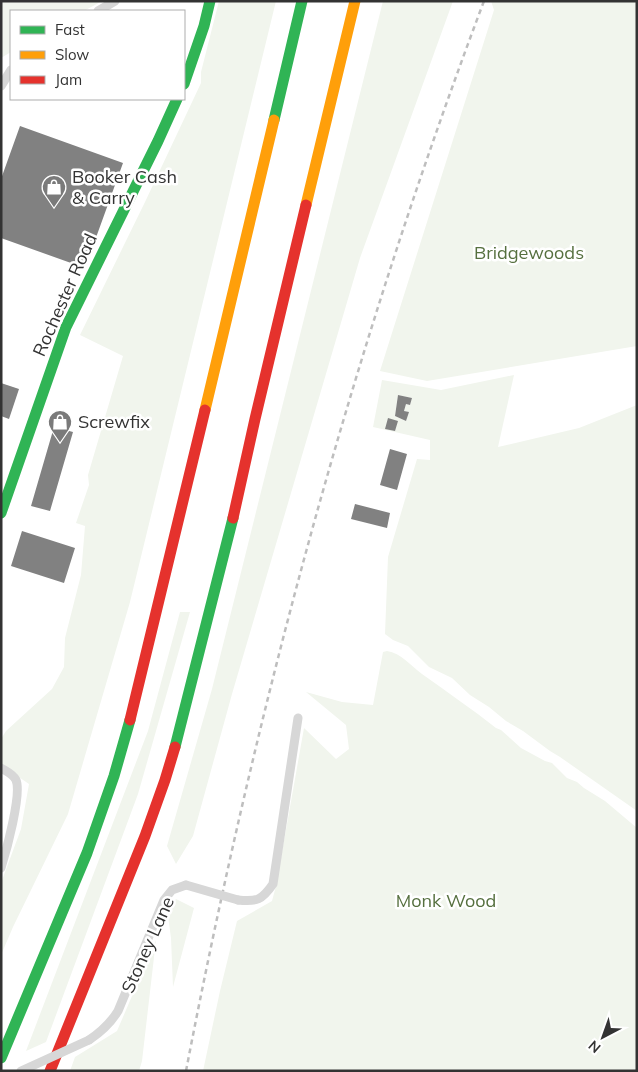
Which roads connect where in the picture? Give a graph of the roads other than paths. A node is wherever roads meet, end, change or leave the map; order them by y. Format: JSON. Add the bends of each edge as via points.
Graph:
{"nodes":[{"id":1,"x":116,"y":1,"type":"edge"},
{"id":2,"x":210,"y":1,"type":"edge"},
{"id":3,"x":302,"y":1,"type":"edge"},
{"id":4,"x":355,"y":1,"type":"edge"},
{"id":5,"x":100,"y":10,"type":"edge"},
{"id":6,"x":10,"y":72,"type":"edge"},
{"id":7,"x":185,"y":81,"type":"edge"},
{"id":8,"x":1,"y":86,"type":"edge"},
{"id":9,"x":177,"y":100,"type":"edge"},
{"id":10,"x":1,"y":514,"type":"edge"},
{"id":11,"x":298,"y":718,"type":"dead end"},
{"id":12,"x":1,"y":768,"type":"edge"},
{"id":13,"x":1,"y":868,"type":"edge"},
{"id":14,"x":1,"y":1058,"type":"edge"},
{"id":15,"x":21,"y":1071,"type":"edge"},
{"id":16,"x":50,"y":1071,"type":"edge"}],
"edges":[{"from":1,"to":5,"type":"street"},
{"from":2,"to":7,"type":"main road"},
{"from":3,"to":14,"type":"main road","via":[[133,713],[87,853]]},
{"from":4,"to":16,"type":"main road","via":[[179,732],[145,836]]},
{"from":6,"to":8,"type":"street"},
{"from":9,"to":10,"type":"main road","name":"Rochester Road","via":[[66,327]]},
{"from":11,"to":15,"type":"street","name":"Stoney Lane","bridge":true,"via":[[273,884],[259,899],[250,901],[186,886],[172,890],[164,900],[112,1021],[89,1040]]},
{"from":12,"to":13,"type":"street","via":[[13,775],[18,788]]}]}
